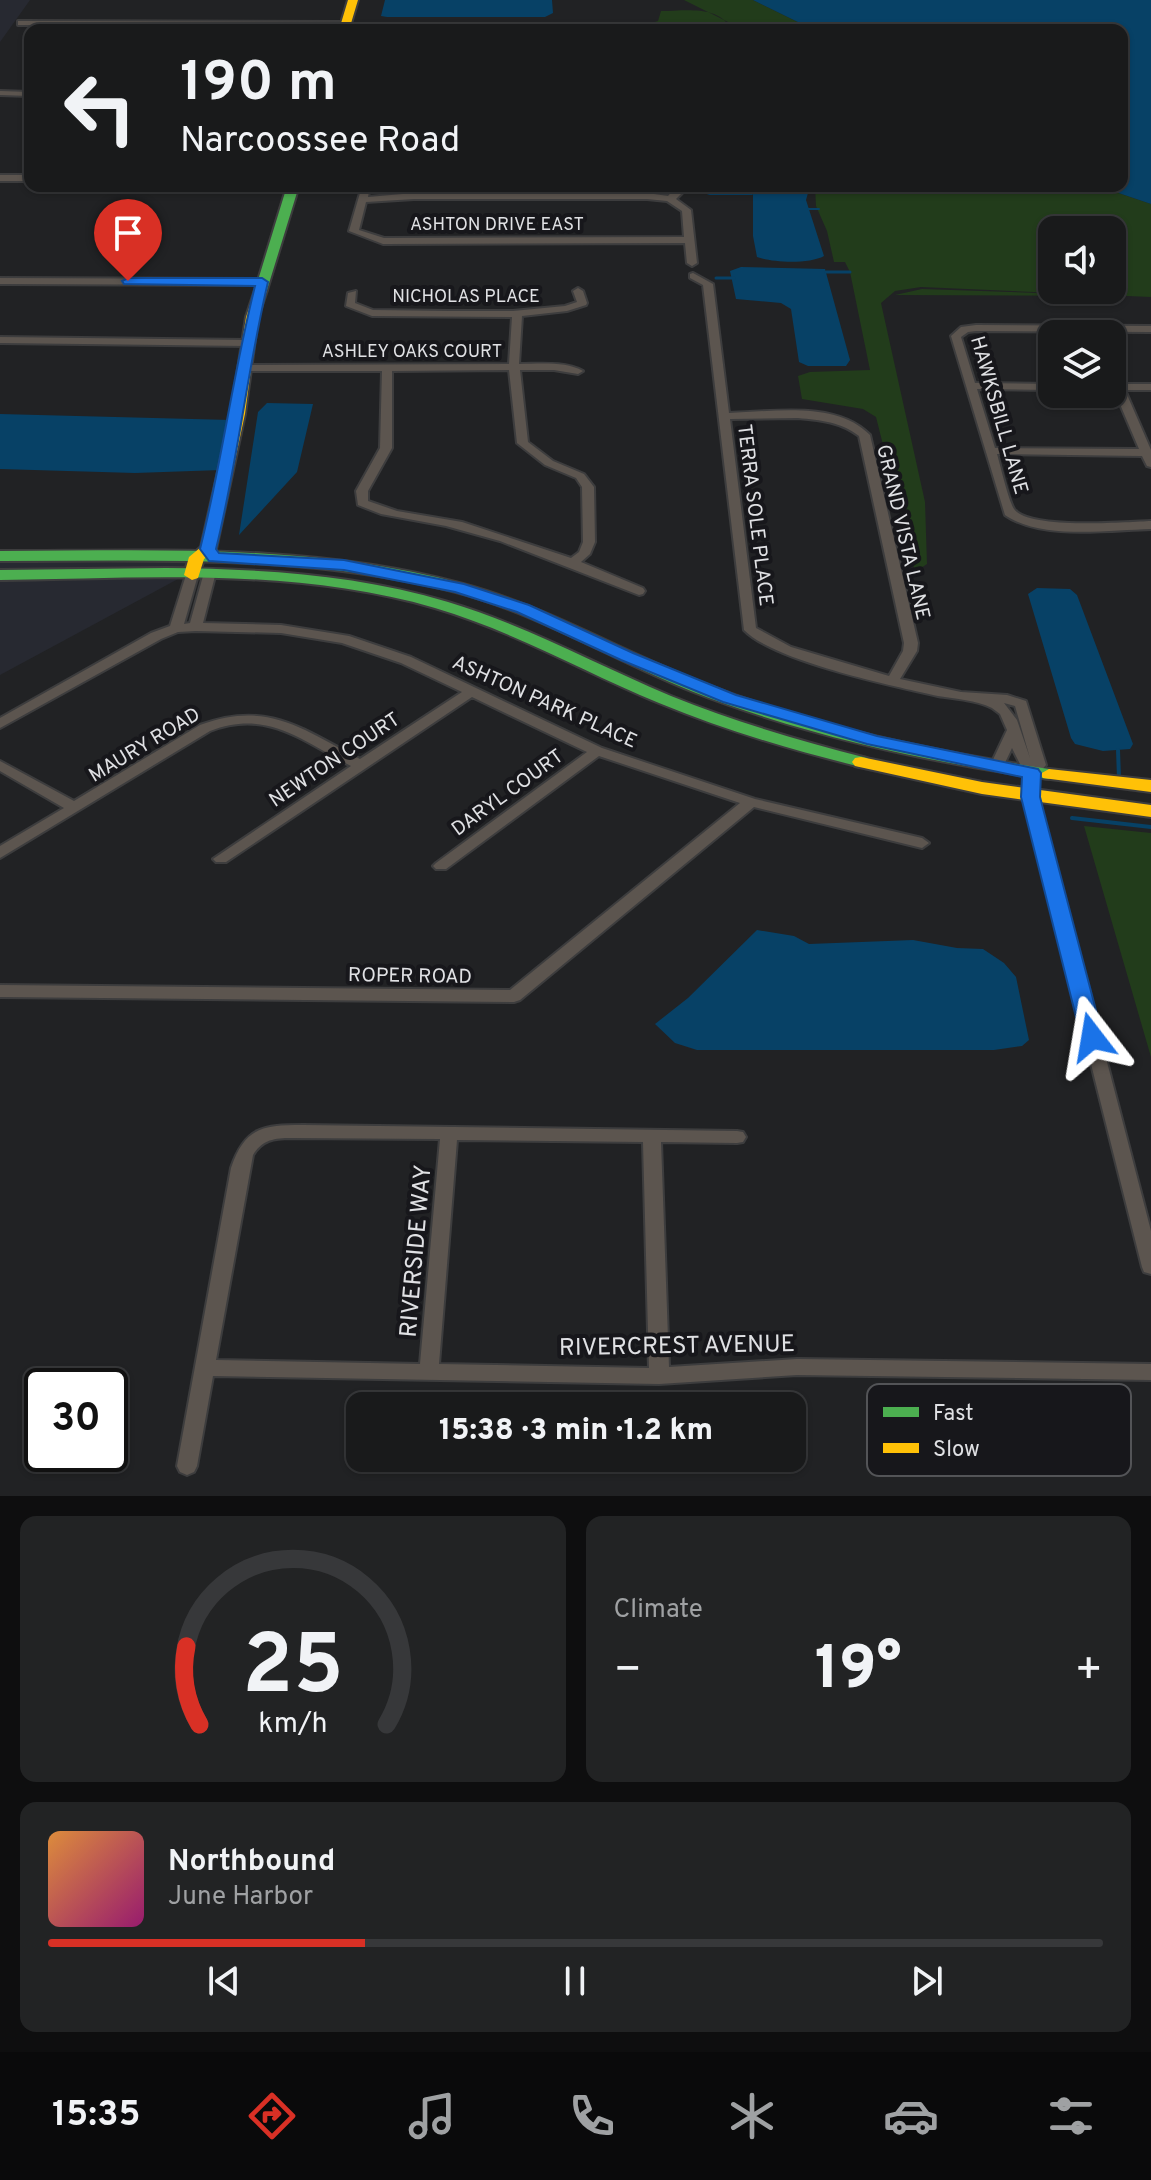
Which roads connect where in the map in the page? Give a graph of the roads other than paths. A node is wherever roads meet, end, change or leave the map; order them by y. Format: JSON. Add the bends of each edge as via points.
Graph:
{"nodes":[{"id":1,"x":353,"y":0,"type":"edge"},
{"id":2,"x":21,"y":23,"type":"dead end"},
{"id":3,"x":102,"y":24,"type":"edge"},
{"id":4,"x":346,"y":24,"type":"edge"},
{"id":5,"x":0,"y":93,"type":"edge"},
{"id":6,"x":24,"y":94,"type":"edge"},
{"id":7,"x":0,"y":178,"type":"edge"},
{"id":8,"x":24,"y":178,"type":"edge"},
{"id":9,"x":291,"y":192,"type":"edge"},
{"id":10,"x":365,"y":192,"type":"edge"},
{"id":11,"x":532,"y":192,"type":"edge"},
{"id":12,"x":579,"y":192,"type":"edge"},
{"id":13,"x":678,"y":192,"type":"edge"},
{"id":14,"x":670,"y":199,"type":"junction"},
{"id":15,"x":363,"y":200,"type":"junction"},
{"id":16,"x":689,"y":240,"type":"junction"},
{"id":17,"x":0,"y":281,"type":"edge"},
{"id":18,"x":262,"y":282,"type":"junction"},
{"id":19,"x":578,"y":291,"type":"dead end"},
{"id":20,"x":353,"y":293,"type":"dead end"},
{"id":21,"x":517,"y":312,"type":"junction"},
{"id":22,"x":1151,"y":329,"type":"edge"},
{"id":23,"x":1038,"y":330,"type":"edge"},
{"id":24,"x":1126,"y":330,"type":"edge"},
{"id":25,"x":0,"y":340,"type":"edge"},
{"id":26,"x":247,"y":343,"type":"junction"},
{"id":27,"x":387,"y":367,"type":"junction"},
{"id":28,"x":514,"y":367,"type":"junction"},
{"id":29,"x":245,"y":368,"type":"junction"},
{"id":30,"x":578,"y":371,"type":"dead end"},
{"id":31,"x":972,"y":386,"type":"junction"},
{"id":32,"x":1038,"y":387,"type":"edge"},
{"id":33,"x":1126,"y":387,"type":"edge"},
{"id":34,"x":1151,"y":387,"type":"edge"},
{"id":35,"x":1125,"y":408,"type":"edge"},
{"id":36,"x":724,"y":416,"type":"junction"},
{"id":37,"x":991,"y":451,"type":"junction"},
{"id":38,"x":1149,"y":456,"type":"edge"},
{"id":39,"x":1151,"y":525,"type":"edge"},
{"id":40,"x":0,"y":556,"type":"edge"},
{"id":41,"x":574,"y":562,"type":"junction"},
{"id":42,"x":204,"y":563,"type":"junction"},
{"id":43,"x":0,"y":575,"type":"edge"},
{"id":44,"x":639,"y":591,"type":"dead end"},
{"id":45,"x":196,"y":627,"type":"junction"},
{"id":46,"x":176,"y":628,"type":"junction"},
{"id":47,"x":893,"y":680,"type":"junction"},
{"id":48,"x":470,"y":692,"type":"junction"},
{"id":49,"x":973,"y":698,"type":"junction"},
{"id":50,"x":0,"y":724,"type":"edge"},
{"id":51,"x":1012,"y":733,"type":"junction"},
{"id":52,"x":597,"y":751,"type":"junction"},
{"id":53,"x":0,"y":765,"type":"edge"},
{"id":54,"x":360,"y":765,"type":"junction"},
{"id":55,"x":997,"y":766,"type":"junction"},
{"id":56,"x":1031,"y":773,"type":"junction"},
{"id":57,"x":1151,"y":786,"type":"edge"},
{"id":58,"x":1031,"y":797,"type":"junction"},
{"id":59,"x":751,"y":802,"type":"junction"},
{"id":60,"x":75,"y":808,"type":"junction"},
{"id":61,"x":1151,"y":811,"type":"edge"},
{"id":62,"x":922,"y":843,"type":"dead end"},
{"id":63,"x":0,"y":853,"type":"edge"},
{"id":64,"x":221,"y":859,"type":"dead end"},
{"id":65,"x":441,"y":866,"type":"dead end"},
{"id":66,"x":0,"y":991,"type":"edge"},
{"id":67,"x":449,"y":1133,"type":"junction"},
{"id":68,"x":652,"y":1136,"type":"junction"},
{"id":69,"x":737,"y":1137,"type":"dead end"},
{"id":70,"x":1151,"y":1267,"type":"edge"},
{"id":71,"x":205,"y":1368,"type":"junction"},
{"id":72,"x":429,"y":1372,"type":"junction"},
{"id":73,"x":1151,"y":1372,"type":"edge"},
{"id":74,"x":659,"y":1376,"type":"junction"},
{"id":75,"x":187,"y":1466,"type":"dead end"}],
"edges":[{"from":1,"to":4,"type":"main road"},
{"from":2,"to":3,"type":"street"},
{"from":5,"to":6,"type":"street"},
{"from":7,"to":8,"type":"street"},
{"from":9,"to":18,"type":"main road"},
{"from":10,"to":15,"type":"street","name":"ASHTON DRIVE EAST"},
{"from":11,"to":15,"type":"street"},
{"from":12,"to":14,"type":"street"},
{"from":13,"to":14,"type":"street"},
{"from":14,"to":16,"type":"street","via":[[686,210]]},
{"from":15,"to":16,"type":"street","name":"ASHTON DRIVE EAST","via":[[354,231],[383,241]]},
{"from":16,"to":36,"type":"street","name":"TERRA SOLE PLACE","via":[[692,269],[708,284]]},
{"from":17,"to":18,"type":"street"},
{"from":18,"to":26,"type":"main road"},
{"from":19,"to":21,"type":"street","name":"NICHOLAS PLACE","via":[[582,303],[576,307]]},
{"from":20,"to":21,"type":"street","name":"NICHOLAS PLACE","via":[[350,304],[372,313]]},
{"from":21,"to":28,"type":"street"},
{"from":22,"to":24,"type":"street"},
{"from":23,"to":31,"type":"street","name":"HAWKSBILL LANE","via":[[965,329],[956,336]]},
{"from":25,"to":26,"type":"street"},
{"from":26,"to":29,"type":"main road"},
{"from":27,"to":28,"type":"street","name":"ASHLEY OAKS COURT"},
{"from":27,"to":29,"type":"street","name":"ASHLEY OAKS COURT"},
{"from":27,"to":41,"type":"street","via":[[386,448],[362,491],[362,503],[376,511],[453,524]]},
{"from":28,"to":30,"type":"street","name":"ASHLEY OAKS COURT"},
{"from":28,"to":41,"type":"street","via":[[523,443],[549,463],[580,476],[588,487],[589,542]]},
{"from":29,"to":42,"type":"main road"},
{"from":31,"to":32,"type":"street"},
{"from":31,"to":37,"type":"street","name":"HAWKSBILL LANE"},
{"from":33,"to":34,"type":"street"},
{"from":35,"to":38,"type":"street"},
{"from":36,"to":47,"type":"street","name":"TERRA SOLE PLACE","via":[[750,630],[774,646]]},
{"from":36,"to":47,"type":"street","name":"GRAND VISTA LANE","via":[[826,418],[850,424],[864,435],[911,643]]},
{"from":37,"to":38,"type":"street"},
{"from":37,"to":39,"type":"street","name":"HAWKSBILL LANE","via":[[1009,512],[1020,521]]},
{"from":40,"to":42,"type":"main road"},
{"from":41,"to":44,"type":"street"},
{"from":42,"to":43,"type":"main road"},
{"from":42,"to":45,"type":"street"},
{"from":42,"to":46,"type":"street"},
{"from":42,"to":55,"type":"main road","via":[[298,560],[459,587],[523,608],[729,699],[874,740]]},
{"from":42,"to":58,"type":"main road","via":[[455,609],[708,716],[855,761]]},
{"from":45,"to":46,"type":"street","name":"ASHTON PARK PLACE"},
{"from":45,"to":48,"type":"street","name":"ASHTON PARK PLACE","via":[[281,629],[344,639],[406,660]]},
{"from":46,"to":50,"type":"street","name":"ASHTON PARK PLACE"},
{"from":47,"to":49,"type":"street","name":"TERRA SOLE PLACE"},
{"from":48,"to":52,"type":"street","name":"ASHTON PARK PLACE"},
{"from":48,"to":54,"type":"street","name":"NEWTON COURT"},
{"from":49,"to":51,"type":"street","name":"TERRA SOLE PLACE","via":[[1004,709]]},
{"from":49,"to":56,"type":"street","name":"TERRA SOLE PLACE","via":[[1021,704],[1039,765]]},
{"from":51,"to":55,"type":"street"},
{"from":51,"to":56,"type":"street","name":"TERRA SOLE PLACE"},
{"from":52,"to":59,"type":"street","name":"ASHTON PARK PLACE"},
{"from":52,"to":65,"type":"street","name":"DARYL COURT"},
{"from":53,"to":60,"type":"street"},
{"from":54,"to":60,"type":"street","name":"MAURY ROAD","via":[[277,722],[231,720],[205,728]]},
{"from":54,"to":64,"type":"street","name":"NEWTON COURT"},
{"from":55,"to":56,"type":"main road"},
{"from":56,"to":57,"type":"main road"},
{"from":56,"to":58,"type":"main road"},
{"from":58,"to":61,"type":"main road"},
{"from":58,"to":70,"type":"street"},
{"from":59,"to":62,"type":"street","name":"ASHTON PARK PLACE"},
{"from":59,"to":66,"type":"street","name":"ROPER ROAD","via":[[514,996]]},
{"from":60,"to":63,"type":"street","name":"MAURY ROAD"},
{"from":67,"to":68,"type":"street"},
{"from":67,"to":71,"type":"street","via":[[303,1131],[254,1138],[240,1168]]},
{"from":67,"to":72,"type":"street","name":"RIVERSIDE WAY"},
{"from":68,"to":69,"type":"street"},
{"from":68,"to":74,"type":"street"},
{"from":71,"to":72,"type":"street","name":"RIVERCREST AVENUE"},
{"from":71,"to":75,"type":"street"},
{"from":72,"to":74,"type":"street","name":"RIVERCREST AVENUE"},
{"from":73,"to":74,"type":"street","name":"RIVERCREST AVENUE","via":[[797,1367]]}]}
